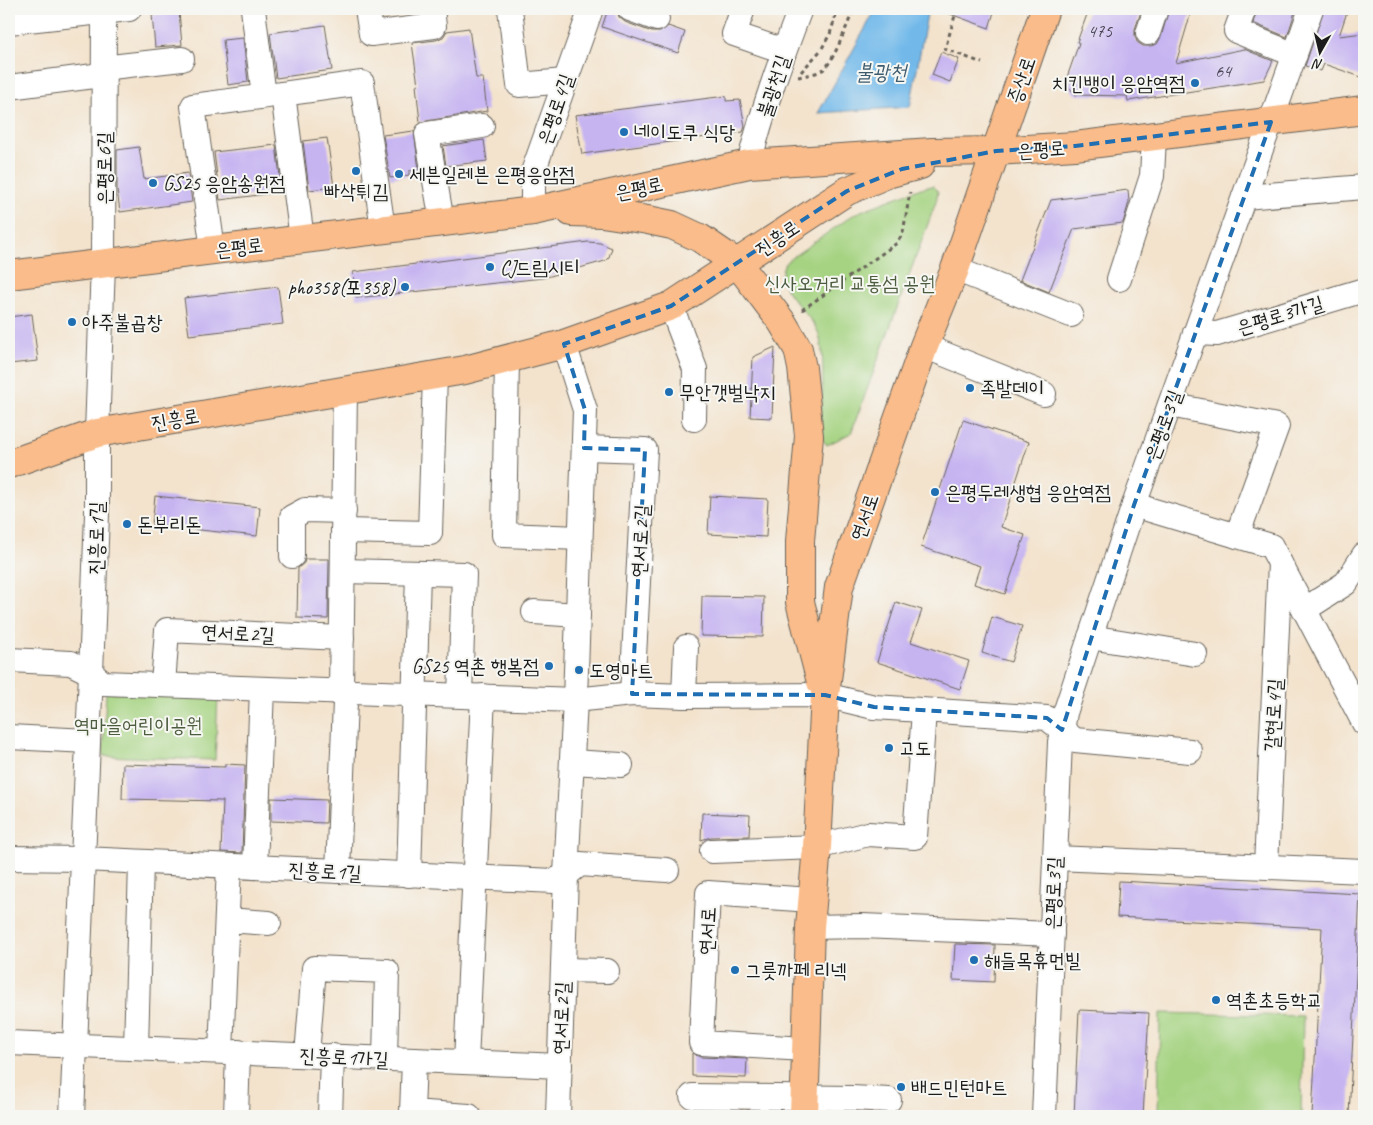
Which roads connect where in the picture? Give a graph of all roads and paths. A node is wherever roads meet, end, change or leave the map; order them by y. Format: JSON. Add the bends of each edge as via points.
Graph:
{"nodes":[{"id":1,"x":129,"y":9,"type":"edge"},
{"id":2,"x":253,"y":9,"type":"edge"},
{"id":3,"x":367,"y":9,"type":"edge"},
{"id":4,"x":432,"y":9,"type":"edge"},
{"id":5,"x":510,"y":9,"type":"edge"},
{"id":6,"x":591,"y":9,"type":"edge"},
{"id":7,"x":630,"y":9,"type":"edge"},
{"id":8,"x":743,"y":9,"type":"edge"},
{"id":9,"x":800,"y":9,"type":"edge"},
{"id":10,"x":854,"y":9,"type":"edge"},
{"id":11,"x":957,"y":9,"type":"edge"},
{"id":12,"x":1045,"y":9,"type":"edge"},
{"id":13,"x":1156,"y":9,"type":"edge"},
{"id":14,"x":1244,"y":9,"type":"edge"},
{"id":15,"x":1311,"y":9,"type":"edge"},
{"id":16,"x":104,"y":10,"type":"edge"},
{"id":17,"x":657,"y":19,"type":"dead end"},
{"id":18,"x":9,"y":22,"type":"edge"},
{"id":19,"x":1148,"y":34,"type":"dead end"},
{"id":20,"x":784,"y":51,"type":"junction"},
{"id":21,"x":1295,"y":55,"type":"junction"},
{"id":22,"x":182,"y":59,"type":"dead end"},
{"id":23,"x":982,"y":63,"type":"dead end"},
{"id":24,"x":108,"y":69,"type":"junction"},
{"id":25,"x":797,"y":77,"type":"dead end"},
{"id":26,"x":565,"y":82,"type":"junction"},
{"id":27,"x":9,"y":87,"type":"edge"},
{"id":28,"x":273,"y":95,"type":"junction"},
{"id":29,"x":1364,"y":110,"type":"edge"},
{"id":30,"x":1271,"y":122,"type":"junction"},
{"id":31,"x":482,"y":126,"type":"dead end"},
{"id":32,"x":1154,"y":137,"type":"junction"},
{"id":33,"x":996,"y":152,"type":"junction"},
{"id":34,"x":749,"y":164,"type":"junction"},
{"id":35,"x":1364,"y":187,"type":"edge"},
{"id":36,"x":910,"y":192,"type":"dead end"},
{"id":37,"x":1244,"y":197,"type":"junction"},
{"id":38,"x":533,"y":211,"type":"junction"},
{"id":39,"x":442,"y":222,"type":"junction"},
{"id":40,"x":383,"y":229,"type":"junction"},
{"id":41,"x":302,"y":239,"type":"junction"},
{"id":42,"x":213,"y":250,"type":"junction"},
{"id":43,"x":103,"y":264,"type":"junction"},
{"id":44,"x":738,"y":264,"type":"junction"},
{"id":45,"x":955,"y":269,"type":"junction"},
{"id":46,"x":9,"y":275,"type":"edge"},
{"id":47,"x":1119,"y":279,"type":"dead end"},
{"id":48,"x":1364,"y":290,"type":"edge"},
{"id":49,"x":670,"y":306,"type":"junction"},
{"id":50,"x":1071,"y":315,"type":"dead end"},
{"id":51,"x":784,"y":326,"type":"junction"},
{"id":52,"x":1196,"y":333,"type":"junction"},
{"id":53,"x":564,"y":344,"type":"junction"},
{"id":54,"x":924,"y":346,"type":"junction"},
{"id":55,"x":507,"y":359,"type":"junction"},
{"id":56,"x":435,"y":375,"type":"junction"},
{"id":57,"x":345,"y":390,"type":"junction"},
{"id":58,"x":1044,"y":394,"type":"dead end"},
{"id":59,"x":1170,"y":404,"type":"junction"},
{"id":60,"x":694,"y":419,"type":"dead end"},
{"id":61,"x":97,"y":433,"type":"junction"},
{"id":62,"x":584,"y":448,"type":"junction"},
{"id":63,"x":9,"y":464,"type":"edge"},
{"id":64,"x":1134,"y":505,"type":"junction"},
{"id":65,"x":344,"y":521,"type":"junction"},
{"id":66,"x":1238,"y":536,"type":"junction"},
{"id":67,"x":580,"y":538,"type":"junction"},
{"id":68,"x":1364,"y":555,"type":"edge"},
{"id":69,"x":292,"y":556,"type":"dead end"},
{"id":70,"x":1280,"y":563,"type":"junction"},
{"id":71,"x":343,"y":571,"type":"junction"},
{"id":72,"x":418,"y":573,"type":"junction"},
{"id":73,"x":1304,"y":610,"type":"junction"},
{"id":74,"x":534,"y":612,"type":"dead end"},
{"id":75,"x":578,"y":615,"type":"junction"},
{"id":76,"x":1090,"y":637,"type":"junction"},
{"id":77,"x":342,"y":638,"type":"junction"},
{"id":78,"x":686,"y":647,"type":"dead end"},
{"id":79,"x":1194,"y":654,"type":"dead end"},
{"id":80,"x":9,"y":660,"type":"edge"},
{"id":81,"x":92,"y":673,"type":"junction"},
{"id":82,"x":163,"y":685,"type":"junction"},
{"id":83,"x":262,"y":688,"type":"junction"},
{"id":84,"x":341,"y":691,"type":"junction"},
{"id":85,"x":416,"y":694,"type":"junction"},
{"id":86,"x":632,"y":694,"type":"junction"},
{"id":87,"x":825,"y":695,"type":"junction"},
{"id":88,"x":460,"y":696,"type":"junction"},
{"id":89,"x":484,"y":696,"type":"junction"},
{"id":90,"x":684,"y":696,"type":"junction"},
{"id":91,"x":575,"y":700,"type":"junction"},
{"id":92,"x":924,"y":711,"type":"junction"},
{"id":93,"x":1364,"y":724,"type":"edge"},
{"id":94,"x":1062,"y":730,"type":"junction"},
{"id":95,"x":9,"y":738,"type":"edge"},
{"id":96,"x":88,"y":741,"type":"junction"},
{"id":97,"x":1190,"y":751,"type":"dead end"},
{"id":98,"x":572,"y":762,"type":"junction"},
{"id":99,"x":621,"y":765,"type":"dead end"},
{"id":100,"x":817,"y":847,"type":"junction"},
{"id":101,"x":712,"y":851,"type":"dead end"},
{"id":102,"x":9,"y":858,"type":"edge"},
{"id":103,"x":1055,"y":858,"type":"junction"},
{"id":104,"x":83,"y":859,"type":"junction"},
{"id":105,"x":141,"y":862,"type":"junction"},
{"id":106,"x":1364,"y":865,"type":"edge"},
{"id":107,"x":229,"y":866,"type":"junction"},
{"id":108,"x":1266,"y":866,"type":"junction"},
{"id":109,"x":255,"y":867,"type":"junction"},
{"id":110,"x":667,"y":870,"type":"dead end"},
{"id":111,"x":338,"y":871,"type":"junction"},
{"id":112,"x":409,"y":875,"type":"junction"},
{"id":113,"x":566,"y":875,"type":"junction"},
{"id":114,"x":476,"y":878,"type":"junction"},
{"id":115,"x":812,"y":900,"type":"junction"},
{"id":116,"x":227,"y":920,"type":"junction"},
{"id":117,"x":269,"y":923,"type":"dead end"},
{"id":118,"x":810,"y":927,"type":"junction"},
{"id":119,"x":1052,"y":934,"type":"junction"},
{"id":120,"x":563,"y":970,"type":"junction"},
{"id":121,"x":607,"y":971,"type":"dead end"},
{"id":122,"x":9,"y":1043,"type":"edge"},
{"id":123,"x":75,"y":1046,"type":"junction"},
{"id":124,"x":136,"y":1048,"type":"junction"},
{"id":125,"x":806,"y":1048,"type":"junction"},
{"id":126,"x":229,"y":1052,"type":"junction"},
{"id":127,"x":307,"y":1055,"type":"junction"},
{"id":128,"x":332,"y":1056,"type":"junction"},
{"id":129,"x":385,"y":1059,"type":"junction"},
{"id":130,"x":414,"y":1060,"type":"junction"},
{"id":131,"x":466,"y":1062,"type":"junction"},
{"id":132,"x":560,"y":1066,"type":"junction"},
{"id":133,"x":692,"y":1096,"type":"dead end"},
{"id":134,"x":889,"y":1100,"type":"dead end"},
{"id":135,"x":804,"y":1107,"type":"edge"},
{"id":136,"x":72,"y":1116,"type":"edge"},
{"id":137,"x":236,"y":1116,"type":"edge"},
{"id":138,"x":330,"y":1116,"type":"edge"},
{"id":139,"x":469,"y":1116,"type":"edge"},
{"id":140,"x":558,"y":1116,"type":"edge"},
{"id":141,"x":1044,"y":1116,"type":"edge"}],
"edges":[{"from":1,"to":16,"type":"street"},
{"from":2,"to":28,"type":"street"},
{"from":3,"to":4,"type":"street","via":[[370,34],[434,26]]},
{"from":5,"to":26,"type":"street","via":[[520,86]]},
{"from":6,"to":26,"type":"street","name":"은평로4길"},
{"from":7,"to":17,"type":"street"},
{"from":8,"to":20,"type":"street","via":[[734,34]]},
{"from":9,"to":20,"type":"street","name":"불광천길"},
{"from":10,"to":25,"type":"path","via":[[825,68]]},
{"from":11,"to":23,"type":"path","via":[[945,49]]},
{"from":12,"to":33,"type":"main road","name":"증산로"},
{"from":13,"to":19,"type":"street"},
{"from":14,"to":21,"type":"street","via":[[1236,31]]},
{"from":15,"to":21,"type":"street"},
{"from":16,"to":18,"type":"street"},
{"from":16,"to":24,"type":"street","name":"은평로6길"},
{"from":20,"to":34,"type":"street","name":"불광천길"},
{"from":21,"to":30,"type":"street"},
{"from":22,"to":24,"type":"street"},
{"from":24,"to":27,"type":"street","via":[[94,76]]},
{"from":24,"to":43,"type":"street","name":"은평로6길"},
{"from":26,"to":38,"type":"street","name":"은평로4길","via":[[533,172]]},
{"from":28,"to":40,"type":"street","via":[[362,83]]},
{"from":28,"to":41,"type":"street"},
{"from":28,"to":42,"type":"street","via":[[193,106]]},
{"from":29,"to":30,"type":"main road","name":"은평로"},
{"from":30,"to":32,"type":"main road","name":"은평로"},
{"from":30,"to":37,"type":"street","name":"은평로3길"},
{"from":31,"to":39,"type":"street","via":[[428,134]]},
{"from":32,"to":33,"type":"main road","name":"은평로"},
{"from":32,"to":47,"type":"street","via":[[1152,176]]},
{"from":33,"to":34,"type":"main road","name":"은평로","via":[[932,152]]},
{"from":33,"to":44,"type":"main road","name":"진흥로","via":[[902,169],[861,185]]},
{"from":33,"to":45,"type":"main road","name":"연서로"},
{"from":34,"to":38,"type":"main road","name":"은평로"},
{"from":35,"to":37,"type":"street"},
{"from":36,"to":51,"type":"path","via":[[903,233],[897,243],[802,309]]},
{"from":37,"to":52,"type":"street","name":"은평로3길"},
{"from":38,"to":39,"type":"main road","name":"은평로"},
{"from":38,"to":44,"type":"main road","via":[[602,213],[672,225],[700,238]]},
{"from":39,"to":40,"type":"main road","name":"은평로"},
{"from":40,"to":41,"type":"main road","name":"은평로"},
{"from":41,"to":42,"type":"main road","name":"은평로"},
{"from":42,"to":43,"type":"main road","name":"은평로"},
{"from":43,"to":46,"type":"main road","name":"은평로"},
{"from":43,"to":61,"type":"street","name":"은평로6길"},
{"from":44,"to":49,"type":"main road","name":"진흥로"},
{"from":44,"to":51,"type":"main road"},
{"from":45,"to":50,"type":"street"},
{"from":45,"to":54,"type":"main road","name":"연서로"},
{"from":48,"to":52,"type":"street","name":"은평로3가길","via":[[1217,334]]},
{"from":49,"to":53,"type":"main road","name":"진흥로"},
{"from":49,"to":60,"type":"street","via":[[695,369]]},
{"from":51,"to":87,"type":"main road","via":[[798,349],[809,436],[800,541],[800,602]]},
{"from":52,"to":59,"type":"street","name":"은평로3길"},
{"from":53,"to":55,"type":"main road","name":"진흥로"},
{"from":53,"to":62,"type":"street","via":[[585,410]]},
{"from":54,"to":58,"type":"street"},
{"from":54,"to":87,"type":"main road","name":"연서로","via":[[839,586]]},
{"from":55,"to":56,"type":"main road","name":"진흥로"},
{"from":55,"to":67,"type":"street","via":[[504,535]]},
{"from":56,"to":57,"type":"main road","name":"진흥로"},
{"from":56,"to":65,"type":"street","via":[[430,533]]},
{"from":57,"to":61,"type":"main road","name":"진흥로"},
{"from":57,"to":65,"type":"street"},
{"from":59,"to":64,"type":"street","name":"은평로3길"},
{"from":59,"to":66,"type":"street","via":[[1276,426]]},
{"from":61,"to":63,"type":"main road","name":"진흥로"},
{"from":61,"to":81,"type":"street","name":"진흥로1길"},
{"from":62,"to":67,"type":"street"},
{"from":62,"to":86,"type":"street","name":"연서로2길","via":[[645,450]]},
{"from":64,"to":66,"type":"street"},
{"from":64,"to":76,"type":"street","name":"은평로3길"},
{"from":65,"to":69,"type":"street","via":[[304,510],[292,517]]},
{"from":65,"to":71,"type":"street"},
{"from":66,"to":70,"type":"street","via":[[1271,546]]},
{"from":67,"to":75,"type":"street"},
{"from":68,"to":73,"type":"street","via":[[1346,583]]},
{"from":70,"to":73,"type":"street"},
{"from":70,"to":108,"type":"street","name":"갈현로4길"},
{"from":71,"to":72,"type":"street"},
{"from":71,"to":77,"type":"street"},
{"from":72,"to":85,"type":"street"},
{"from":72,"to":88,"type":"street","via":[[464,574]]},
{"from":73,"to":93,"type":"street"},
{"from":74,"to":75,"type":"street"},
{"from":75,"to":91,"type":"street","name":"연서로2길"},
{"from":76,"to":79,"type":"street"},
{"from":76,"to":94,"type":"street","name":"은평로3길"},
{"from":77,"to":82,"type":"street","name":"연서로2길","via":[[167,630]]},
{"from":77,"to":84,"type":"street"},
{"from":78,"to":90,"type":"street"},
{"from":80,"to":81,"type":"street","via":[[71,663]]},
{"from":81,"to":82,"type":"street","via":[[103,683]]},
{"from":81,"to":96,"type":"street","name":"진흥로1길"},
{"from":82,"to":83,"type":"street"},
{"from":83,"to":84,"type":"street"},
{"from":83,"to":109,"type":"street"},
{"from":84,"to":85,"type":"street"},
{"from":84,"to":111,"type":"street","via":[[345,702]]},
{"from":85,"to":88,"type":"street"},
{"from":85,"to":112,"type":"street"},
{"from":86,"to":90,"type":"street"},
{"from":86,"to":91,"type":"street"},
{"from":87,"to":90,"type":"street"},
{"from":87,"to":92,"type":"street","via":[[874,706]]},
{"from":87,"to":100,"type":"main road","name":"연서로"},
{"from":88,"to":89,"type":"street"},
{"from":89,"to":91,"type":"street"},
{"from":89,"to":114,"type":"street"},
{"from":91,"to":98,"type":"street","name":"연서로2길"},
{"from":92,"to":94,"type":"street","via":[[1047,718]]},
{"from":92,"to":100,"type":"street","via":[[915,837],[868,834]]},
{"from":94,"to":97,"type":"street","via":[[1075,740]]},
{"from":94,"to":103,"type":"street","name":"은평로3길"},
{"from":95,"to":96,"type":"street"},
{"from":96,"to":104,"type":"street","name":"진흥로1길"},
{"from":98,"to":99,"type":"street"},
{"from":98,"to":113,"type":"street","name":"연서로2길"},
{"from":100,"to":101,"type":"street"},
{"from":100,"to":115,"type":"main road","name":"연서로"},
{"from":102,"to":104,"type":"street"},
{"from":103,"to":108,"type":"street"},
{"from":103,"to":119,"type":"street","name":"은평로3길"},
{"from":104,"to":105,"type":"street","name":"진흥로1길"},
{"from":104,"to":123,"type":"street","name":"진흥로1길"},
{"from":105,"to":107,"type":"street","name":"진흥로1길"},
{"from":105,"to":124,"type":"street"},
{"from":106,"to":108,"type":"street"},
{"from":107,"to":109,"type":"street","name":"진흥로1길"},
{"from":107,"to":116,"type":"street"},
{"from":109,"to":111,"type":"street","name":"진흥로1길"},
{"from":110,"to":113,"type":"street","name":"진흥로1길","via":[[580,864]]},
{"from":111,"to":112,"type":"street","name":"진흥로1길"},
{"from":112,"to":114,"type":"street","name":"진흥로1길"},
{"from":113,"to":114,"type":"street","name":"진흥로1길","via":[[554,881]]},
{"from":113,"to":120,"type":"street","name":"연서로2길"},
{"from":114,"to":131,"type":"street"},
{"from":115,"to":118,"type":"main road","name":"연서로"},
{"from":115,"to":125,"type":"street","name":"연서로","via":[[708,893],[701,1043]]},
{"from":116,"to":117,"type":"street"},
{"from":116,"to":126,"type":"street"},
{"from":118,"to":119,"type":"street","via":[[862,926]]},
{"from":118,"to":125,"type":"main road","name":"연서로"},
{"from":119,"to":141,"type":"street","name":"은평로3길"},
{"from":120,"to":121,"type":"street","name":"연서로2길"},
{"from":120,"to":132,"type":"street","name":"연서로2길"},
{"from":122,"to":123,"type":"street"},
{"from":123,"to":124,"type":"street","name":"진흥로1가길"},
{"from":123,"to":136,"type":"street","name":"진흥로1길"},
{"from":124,"to":126,"type":"street","name":"진흥로1가길"},
{"from":125,"to":135,"type":"main road","name":"연서로"},
{"from":126,"to":127,"type":"street","name":"진흥로1가길"},
{"from":126,"to":137,"type":"street"},
{"from":127,"to":128,"type":"street","name":"진흥로1가길"},
{"from":127,"to":129,"type":"street","via":[[314,968],[387,971]]},
{"from":128,"to":129,"type":"street","name":"진흥로1가길"},
{"from":128,"to":138,"type":"street"},
{"from":129,"to":130,"type":"street","name":"진흥로1가길"},
{"from":130,"to":131,"type":"street","name":"진흥로1가길"},
{"from":130,"to":139,"type":"street","via":[[412,1112]]},
{"from":131,"to":132,"type":"street","name":"진흥로1가길"},
{"from":132,"to":140,"type":"street","name":"연서로2길"},
{"from":133,"to":135,"type":"street"},
{"from":134,"to":135,"type":"street"}]}
